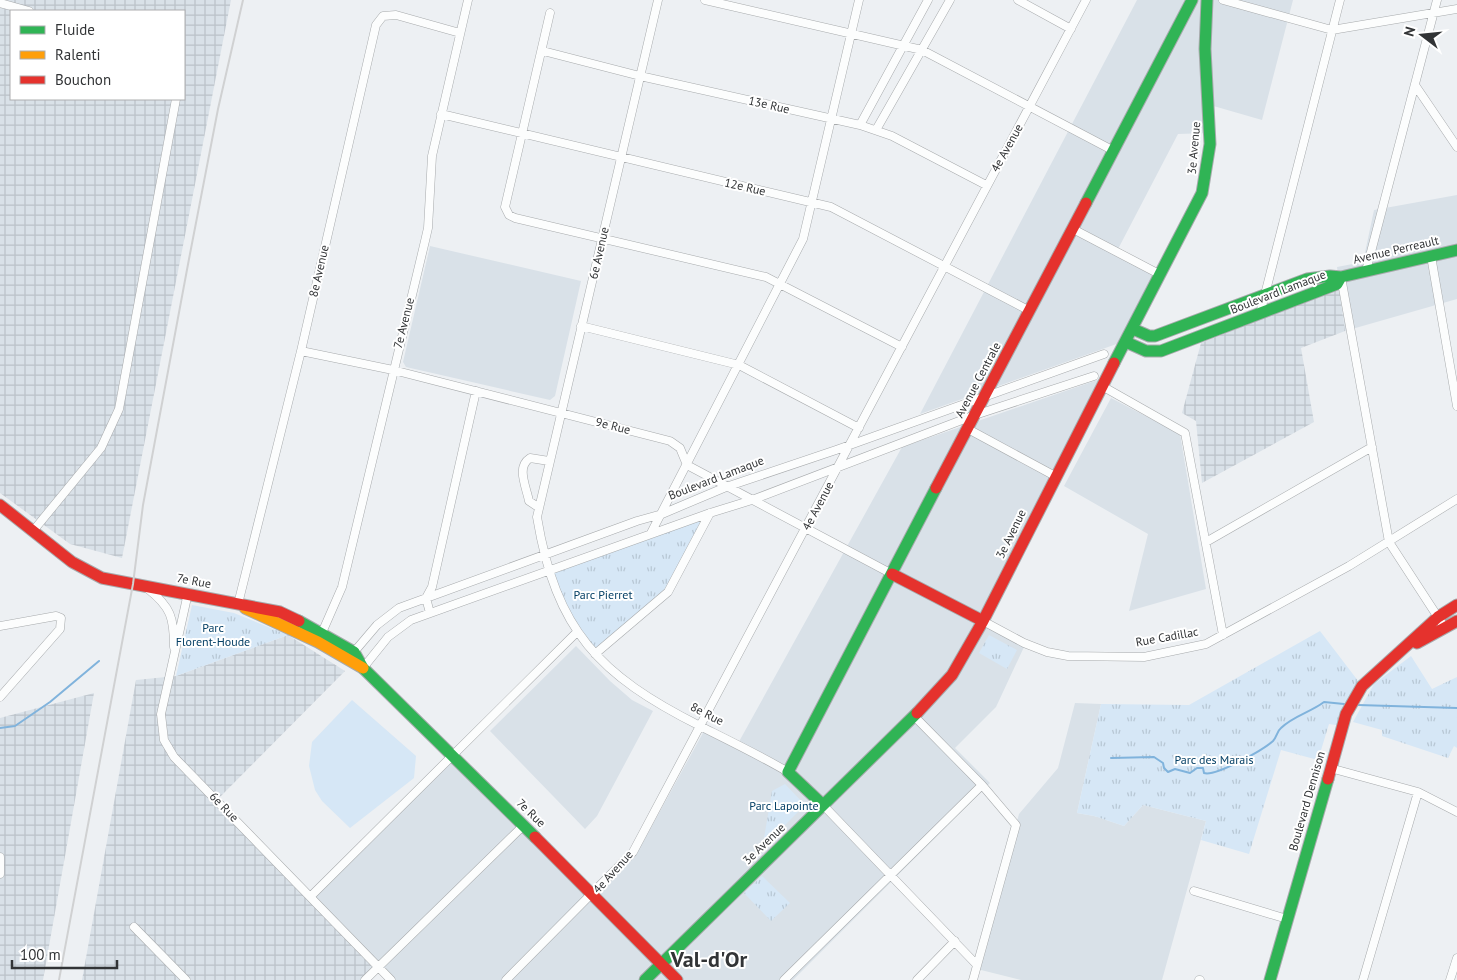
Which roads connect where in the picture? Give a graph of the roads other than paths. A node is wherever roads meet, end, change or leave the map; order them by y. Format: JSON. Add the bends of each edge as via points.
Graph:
{"nodes":[{"id":1,"x":468,"y":0,"type":"edge"},
{"id":2,"x":658,"y":0,"type":"edge"},
{"id":3,"x":705,"y":0,"type":"edge"},
{"id":4,"x":859,"y":0,"type":"edge"},
{"id":5,"x":928,"y":0,"type":"edge"},
{"id":6,"x":950,"y":0,"type":"edge"},
{"id":7,"x":1018,"y":0,"type":"edge"},
{"id":8,"x":1086,"y":0,"type":"edge"},
{"id":9,"x":1192,"y":0,"type":"edge"},
{"id":10,"x":1207,"y":0,"type":"edge"},
{"id":11,"x":1224,"y":0,"type":"edge"},
{"id":12,"x":1340,"y":0,"type":"edge"},
{"id":13,"x":1437,"y":0,"type":"edge"},
{"id":14,"x":0,"y":3,"type":"edge"},
{"id":15,"x":1457,"y":9,"type":"edge"},
{"id":16,"x":25,"y":10,"type":"edge"},
{"id":17,"x":550,"y":13,"type":"dead end"},
{"id":18,"x":1434,"y":13,"type":"junction"},
{"id":19,"x":1071,"y":28,"type":"junction"},
{"id":20,"x":1332,"y":30,"type":"junction"},
{"id":21,"x":460,"y":33,"type":"junction"},
{"id":22,"x":850,"y":34,"type":"junction"},
{"id":23,"x":902,"y":46,"type":"junction"},
{"id":24,"x":922,"y":50,"type":"junction"},
{"id":25,"x":543,"y":51,"type":"junction"},
{"id":26,"x":640,"y":76,"type":"junction"},
{"id":27,"x":1415,"y":85,"type":"junction"},
{"id":28,"x":176,"y":100,"type":"edge"},
{"id":29,"x":1030,"y":106,"type":"junction"},
{"id":30,"x":441,"y":114,"type":"junction"},
{"id":31,"x":830,"y":120,"type":"junction"},
{"id":32,"x":860,"y":125,"type":"junction"},
{"id":33,"x":876,"y":130,"type":"junction"},
{"id":34,"x":522,"y":134,"type":"junction"},
{"id":35,"x":1457,"y":147,"type":"edge"},
{"id":36,"x":1114,"y":150,"type":"junction"},
{"id":37,"x":621,"y":158,"type":"junction"},
{"id":38,"x":986,"y":185,"type":"junction"},
{"id":39,"x":811,"y":202,"type":"junction"},
{"id":40,"x":1072,"y":229,"type":"junction"},
{"id":41,"x":602,"y":238,"type":"junction"},
{"id":42,"x":1457,"y":250,"type":"edge"},
{"id":43,"x":1431,"y":256,"type":"junction"},
{"id":44,"x":944,"y":266,"type":"junction"},
{"id":45,"x":1366,"y":271,"type":"junction"},
{"id":46,"x":1161,"y":275,"type":"junction"},
{"id":47,"x":1341,"y":277,"type":"junction"},
{"id":48,"x":779,"y":284,"type":"junction"},
{"id":49,"x":1264,"y":297,"type":"junction"},
{"id":50,"x":1030,"y":311,"type":"junction"},
{"id":51,"x":1260,"y":314,"type":"junction"},
{"id":52,"x":581,"y":326,"type":"junction"},
{"id":53,"x":1133,"y":328,"type":"junction"},
{"id":54,"x":1126,"y":342,"type":"junction"},
{"id":55,"x":902,"y":347,"type":"junction"},
{"id":56,"x":301,"y":351,"type":"junction"},
{"id":57,"x":1104,"y":354,"type":"dead end"},
{"id":58,"x":1078,"y":363,"type":"junction"},
{"id":59,"x":739,"y":365,"type":"junction"},
{"id":60,"x":393,"y":370,"type":"junction"},
{"id":61,"x":1094,"y":376,"type":"dead end"},
{"id":62,"x":1081,"y":380,"type":"junction"},
{"id":63,"x":1102,"y":386,"type":"junction"},
{"id":64,"x":476,"y":391,"type":"junction"},
{"id":65,"x":985,"y":395,"type":"junction"},
{"id":66,"x":1457,"y":406,"type":"edge"},
{"id":67,"x":560,"y":412,"type":"junction"},
{"id":68,"x":975,"y":416,"type":"junction"},
{"id":69,"x":859,"y":428,"type":"junction"},
{"id":70,"x":968,"y":428,"type":"junction"},
{"id":71,"x":851,"y":444,"type":"junction"},
{"id":72,"x":1372,"y":447,"type":"junction"},
{"id":73,"x":548,"y":461,"type":"junction"},
{"id":74,"x":687,"y":465,"type":"junction"},
{"id":75,"x":840,"y":466,"type":"junction"},
{"id":76,"x":1055,"y":476,"type":"junction"},
{"id":77,"x":726,"y":486,"type":"junction"},
{"id":78,"x":1457,"y":499,"type":"edge"},
{"id":79,"x":752,"y":500,"type":"junction"},
{"id":80,"x":0,"y":505,"type":"edge"},
{"id":81,"x":538,"y":506,"type":"junction"},
{"id":82,"x":710,"y":513,"type":"junction"},
{"id":83,"x":662,"y":514,"type":"junction"},
{"id":84,"x":806,"y":528,"type":"junction"},
{"id":85,"x":33,"y":531,"type":"junction"},
{"id":86,"x":652,"y":533,"type":"junction"},
{"id":87,"x":1206,"y":542,"type":"junction"},
{"id":88,"x":1390,"y":542,"type":"junction"},
{"id":89,"x":544,"y":555,"type":"junction"},
{"id":90,"x":548,"y":572,"type":"junction"},
{"id":91,"x":892,"y":574,"type":"junction"},
{"id":92,"x":144,"y":586,"type":"junction"},
{"id":93,"x":188,"y":593,"type":"junction"},
{"id":94,"x":426,"y":598,"type":"junction"},
{"id":95,"x":238,"y":604,"type":"junction"},
{"id":96,"x":1457,"y":605,"type":"edge"},
{"id":97,"x":430,"y":613,"type":"junction"},
{"id":98,"x":1438,"y":617,"type":"junction"},
{"id":99,"x":982,"y":621,"type":"junction"},
{"id":100,"x":1457,"y":621,"type":"edge"},
{"id":101,"x":0,"y":626,"type":"edge"},
{"id":102,"x":1445,"y":628,"type":"junction"},
{"id":103,"x":577,"y":632,"type":"junction"},
{"id":104,"x":1223,"y":635,"type":"junction"},
{"id":105,"x":320,"y":637,"type":"junction"},
{"id":106,"x":1404,"y":650,"type":"junction"},
{"id":107,"x":354,"y":652,"type":"junction"},
{"id":108,"x":595,"y":654,"type":"junction"},
{"id":109,"x":173,"y":658,"type":"junction"},
{"id":110,"x":364,"y":668,"type":"junction"},
{"id":111,"x":0,"y":696,"type":"edge"},
{"id":112,"x":914,"y":716,"type":"junction"},
{"id":113,"x":700,"y":726,"type":"junction"},
{"id":114,"x":453,"y":754,"type":"junction"},
{"id":115,"x":1330,"y":768,"type":"junction"},
{"id":116,"x":788,"y":772,"type":"junction"},
{"id":117,"x":982,"y":785,"type":"junction"},
{"id":118,"x":1418,"y":792,"type":"junction"},
{"id":119,"x":823,"y":806,"type":"junction"},
{"id":120,"x":1457,"y":812,"type":"edge"},
{"id":121,"x":524,"y":825,"type":"junction"},
{"id":122,"x":0,"y":857,"type":"edge"},
{"id":123,"x":0,"y":874,"type":"edge"},
{"id":124,"x":891,"y":875,"type":"junction"},
{"id":125,"x":1194,"y":891,"type":"dead end"},
{"id":126,"x":593,"y":895,"type":"junction"},
{"id":127,"x":311,"y":896,"type":"junction"},
{"id":128,"x":1287,"y":919,"type":"junction"},
{"id":129,"x":134,"y":927,"type":"dead end"},
{"id":130,"x":955,"y":941,"type":"junction"},
{"id":131,"x":1457,"y":958,"type":"edge"},
{"id":132,"x":661,"y":963,"type":"junction"},
{"id":133,"x":977,"y":964,"type":"junction"},
{"id":134,"x":378,"y":967,"type":"junction"},
{"id":135,"x":186,"y":980,"type":"edge"},
{"id":136,"x":365,"y":980,"type":"edge"},
{"id":137,"x":391,"y":980,"type":"edge"},
{"id":138,"x":506,"y":980,"type":"edge"},
{"id":139,"x":645,"y":980,"type":"edge"},
{"id":140,"x":677,"y":980,"type":"edge"},
{"id":141,"x":784,"y":980,"type":"edge"},
{"id":142,"x":917,"y":980,"type":"edge"},
{"id":143,"x":973,"y":980,"type":"edge"},
{"id":144,"x":1270,"y":980,"type":"edge"},
{"id":145,"x":1363,"y":980,"type":"edge"},
{"id":146,"x":1450,"y":980,"type":"edge"}],
"edges":[{"from":1,"to":21,"type":"street","name":"7e Avenue"},
{"from":2,"to":26,"type":"street","name":"6e Avenue"},
{"from":3,"to":22,"type":"street"},
{"from":4,"to":22,"type":"street"},
{"from":5,"to":23,"type":"street"},
{"from":6,"to":24,"type":"street"},
{"from":7,"to":19,"type":"street"},
{"from":8,"to":19,"type":"street","name":"4e Avenue"},
{"from":9,"to":36,"type":"street","name":"Avenue Centrale"},
{"from":10,"to":46,"type":"street","name":"3e Avenue","via":[[1203,46],[1210,102],[1208,164],[1196,207]]},
{"from":11,"to":20,"type":"street"},
{"from":12,"to":20,"type":"street"},
{"from":13,"to":18,"type":"street"},
{"from":14,"to":16,"type":"street"},
{"from":15,"to":18,"type":"street"},
{"from":17,"to":25,"type":"street"},
{"from":18,"to":20,"type":"street"},
{"from":18,"to":27,"type":"street"},
{"from":19,"to":29,"type":"street","name":"4e Avenue"},
{"from":20,"to":49,"type":"street"},
{"from":21,"to":30,"type":"street","name":"7e Avenue"},
{"from":21,"to":56,"type":"street","name":"8e Avenue","via":[[396,15],[383,16],[376,25]]},
{"from":22,"to":23,"type":"street"},
{"from":22,"to":31,"type":"street"},
{"from":23,"to":24,"type":"street"},
{"from":23,"to":32,"type":"street"},
{"from":24,"to":29,"type":"street"},
{"from":24,"to":33,"type":"street"},
{"from":25,"to":26,"type":"street","name":"13e Rue"},
{"from":25,"to":34,"type":"street"},
{"from":26,"to":31,"type":"street","name":"13e Rue"},
{"from":26,"to":37,"type":"street","name":"6e Avenue"},
{"from":27,"to":35,"type":"street"},
{"from":27,"to":45,"type":"street"},
{"from":28,"to":85,"type":"street","via":[[119,409],[101,448]]},
{"from":29,"to":36,"type":"street"},
{"from":29,"to":38,"type":"street","name":"4e Avenue"},
{"from":30,"to":34,"type":"street","name":"12e Rue"},
{"from":30,"to":60,"type":"street","name":"7e Avenue","via":[[432,156],[428,228]]},
{"from":31,"to":32,"type":"street","name":"13e Rue"},
{"from":31,"to":39,"type":"street"},
{"from":32,"to":33,"type":"street","name":"13e Rue"},
{"from":33,"to":38,"type":"street","name":"13e Rue"},
{"from":34,"to":37,"type":"street","name":"12e Rue"},
{"from":34,"to":41,"type":"street","via":[[505,208],[509,215]]},
{"from":36,"to":40,"type":"street","name":"Avenue Centrale"},
{"from":37,"to":39,"type":"street","name":"12e Rue"},
{"from":37,"to":41,"type":"street","name":"6e Avenue"},
{"from":38,"to":44,"type":"street","name":"4e Avenue"},
{"from":39,"to":44,"type":"street","name":"12e Rue","via":[[846,214]]},
{"from":39,"to":48,"type":"street","via":[[800,246]]},
{"from":40,"to":46,"type":"street"},
{"from":40,"to":50,"type":"street","name":"Avenue Centrale"},
{"from":41,"to":48,"type":"street","via":[[766,277]]},
{"from":41,"to":52,"type":"street","name":"6e Avenue"},
{"from":42,"to":43,"type":"street","name":"Avenue Perreault"},
{"from":43,"to":45,"type":"street","name":"Avenue Perreault"},
{"from":43,"to":66,"type":"street"},
{"from":44,"to":50,"type":"street","name":"12e Rue"},
{"from":44,"to":55,"type":"street","name":"4e Avenue"},
{"from":45,"to":47,"type":"street","name":"Avenue Perreault"},
{"from":46,"to":53,"type":"street","name":"3e Avenue"},
{"from":47,"to":49,"type":"street","name":"Boulevard Lamaque","via":[[1308,278]]},
{"from":47,"to":51,"type":"street","name":"Boulevard Lamaque","via":[[1336,284]]},
{"from":47,"to":72,"type":"street"},
{"from":48,"to":55,"type":"street"},
{"from":48,"to":59,"type":"street"},
{"from":49,"to":51,"type":"street"},
{"from":49,"to":53,"type":"street","name":"Boulevard Lamaque","via":[[1156,336]]},
{"from":50,"to":65,"type":"street","name":"Avenue Centrale"},
{"from":51,"to":54,"type":"street","name":"Boulevard Lamaque","via":[[1161,351],[1146,352]]},
{"from":52,"to":59,"type":"street"},
{"from":52,"to":67,"type":"street","name":"6e Avenue"},
{"from":53,"to":54,"type":"street","name":"3e Avenue"},
{"from":54,"to":63,"type":"street","name":"3e Avenue"},
{"from":55,"to":69,"type":"street","name":"4e Avenue"},
{"from":56,"to":60,"type":"street","name":"9e Rue"},
{"from":56,"to":95,"type":"street","name":"8e Avenue"},
{"from":57,"to":58,"type":"street","name":"Boulevard Lamaque"},
{"from":58,"to":62,"type":"street"},
{"from":58,"to":65,"type":"street","name":"Boulevard Lamaque"},
{"from":59,"to":69,"type":"street"},
{"from":59,"to":74,"type":"street"},
{"from":60,"to":64,"type":"street","name":"9e Rue"},
{"from":60,"to":105,"type":"street","name":"7e Avenue","via":[[342,586]]},
{"from":61,"to":62,"type":"street"},
{"from":62,"to":68,"type":"street"},
{"from":63,"to":76,"type":"street","name":"3e Avenue"},
{"from":63,"to":87,"type":"street","via":[[1185,433]]},
{"from":64,"to":67,"type":"street","name":"9e Rue"},
{"from":64,"to":94,"type":"street","via":[[432,587]]},
{"from":65,"to":68,"type":"street","name":"Avenue Centrale"},
{"from":65,"to":71,"type":"street","name":"Boulevard Lamaque"},
{"from":67,"to":73,"type":"street","name":"6e Avenue"},
{"from":67,"to":74,"type":"street","name":"9e Rue","via":[[670,441],[680,448]]},
{"from":68,"to":70,"type":"street","name":"Avenue Centrale"},
{"from":68,"to":75,"type":"street"},
{"from":69,"to":71,"type":"street","name":"4e Avenue"},
{"from":70,"to":76,"type":"street"},
{"from":70,"to":91,"type":"street","name":"Avenue Centrale"},
{"from":71,"to":75,"type":"street","name":"4e Avenue"},
{"from":71,"to":77,"type":"street","name":"Boulevard Lamaque"},
{"from":72,"to":87,"type":"street"},
{"from":72,"to":88,"type":"street"},
{"from":73,"to":81,"type":"street","name":"6e Avenue"},
{"from":73,"to":81,"type":"street","name":"8e Rue","via":[[530,458],[522,468],[529,501]]},
{"from":74,"to":77,"type":"street"},
{"from":74,"to":83,"type":"street"},
{"from":75,"to":79,"type":"street"},
{"from":75,"to":84,"type":"street","name":"4e Avenue"},
{"from":76,"to":99,"type":"street","name":"3e Avenue"},
{"from":77,"to":79,"type":"street"},
{"from":77,"to":83,"type":"street","name":"Boulevard Lamaque"},
{"from":78,"to":88,"type":"street","name":"Rue Cadillac"},
{"from":79,"to":82,"type":"street"},
{"from":79,"to":84,"type":"street"},
{"from":80,"to":85,"type":"street","name":"7e Rue"},
{"from":81,"to":89,"type":"street","name":"8e Rue"},
{"from":82,"to":86,"type":"street"},
{"from":82,"to":108,"type":"street","via":[[668,592]]},
{"from":83,"to":86,"type":"street"},
{"from":83,"to":89,"type":"street","name":"Boulevard Lamaque"},
{"from":84,"to":91,"type":"street"},
{"from":84,"to":113,"type":"street","name":"4e Avenue"},
{"from":85,"to":92,"type":"street","name":"7e Rue","via":[[89,572],[102,578]]},
{"from":86,"to":90,"type":"street"},
{"from":87,"to":104,"type":"street"},
{"from":88,"to":98,"type":"street"},
{"from":88,"to":104,"type":"street","name":"Rue Cadillac"},
{"from":89,"to":90,"type":"street","name":"8e Rue"},
{"from":89,"to":94,"type":"street","name":"Boulevard Lamaque"},
{"from":90,"to":97,"type":"street"},
{"from":90,"to":103,"type":"street","name":"8e Rue","via":[[558,599]]},
{"from":91,"to":99,"type":"street","name":"Rue Cadillac"},
{"from":91,"to":116,"type":"street","name":"Avenue Centrale"},
{"from":92,"to":93,"type":"street","name":"7e Rue"},
{"from":92,"to":109,"type":"street","via":[[162,600],[169,611],[174,632]]},
{"from":93,"to":95,"type":"street","name":"7e Rue"},
{"from":93,"to":109,"type":"street","name":"6e Rue"},
{"from":94,"to":97,"type":"street"},
{"from":94,"to":107,"type":"street","name":"Boulevard Lamaque","via":[[399,608],[386,617]]},
{"from":95,"to":105,"type":"street","name":"7e Rue","via":[[280,612]]},
{"from":96,"to":98,"type":"street","name":"Boulevard Dennison"},
{"from":97,"to":110,"type":"street","via":[[400,626]]},
{"from":98,"to":102,"type":"street"},
{"from":98,"to":106,"type":"street","name":"Boulevard Dennison"},
{"from":99,"to":104,"type":"street","name":"Rue Cadillac","via":[[1024,643],[1068,656],[1144,658],[1206,644]]},
{"from":99,"to":112,"type":"street","name":"3e Avenue","via":[[952,675]]},
{"from":100,"to":102,"type":"street","name":"Boulevard Dennison"},
{"from":101,"to":111,"type":"street","via":[[56,616],[62,623]]},
{"from":102,"to":106,"type":"street","name":"Boulevard Dennison"},
{"from":103,"to":108,"type":"street","name":"8e Rue"},
{"from":103,"to":114,"type":"street"},
{"from":105,"to":107,"type":"street","name":"7e Rue"},
{"from":105,"to":110,"type":"street","name":"7e Rue","via":[[349,661]]},
{"from":106,"to":115,"type":"street","name":"Boulevard Dennison","via":[[1362,686],[1346,714]]},
{"from":107,"to":110,"type":"street","name":"7e Rue"},
{"from":108,"to":113,"type":"street","name":"8e Rue","via":[[640,693]]},
{"from":109,"to":127,"type":"street","name":"6e Rue","via":[[161,714],[164,740],[174,757]]},
{"from":110,"to":114,"type":"street","name":"7e Rue"},
{"from":112,"to":117,"type":"street"},
{"from":112,"to":119,"type":"street","name":"3e Avenue"},
{"from":113,"to":116,"type":"street","name":"8e Rue"},
{"from":113,"to":126,"type":"street","name":"4e Avenue","via":[[633,852]]},
{"from":114,"to":121,"type":"street","name":"7e Rue"},
{"from":114,"to":127,"type":"street"},
{"from":115,"to":118,"type":"street"},
{"from":115,"to":128,"type":"street","name":"Boulevard Dennison"},
{"from":116,"to":119,"type":"street","name":"8e Rue"},
{"from":117,"to":124,"type":"street"},
{"from":117,"to":133,"type":"street","via":[[1016,825]]},
{"from":118,"to":120,"type":"street"},
{"from":118,"to":145,"type":"street"},
{"from":119,"to":124,"type":"street","name":"8e Rue"},
{"from":119,"to":132,"type":"street","name":"3e Avenue"},
{"from":121,"to":126,"type":"street","name":"7e Rue"},
{"from":121,"to":134,"type":"street"},
{"from":122,"to":123,"type":"street"},
{"from":124,"to":130,"type":"street","name":"8e Rue"},
{"from":124,"to":141,"type":"street"},
{"from":125,"to":128,"type":"street"},
{"from":126,"to":132,"type":"street","name":"7e Rue"},
{"from":126,"to":138,"type":"street","name":"4e Avenue"},
{"from":127,"to":134,"type":"street","name":"6e Rue"},
{"from":128,"to":144,"type":"street","name":"Boulevard Dennison"},
{"from":129,"to":135,"type":"street"},
{"from":130,"to":133,"type":"street","name":"8e Rue"},
{"from":130,"to":142,"type":"street"},
{"from":131,"to":146,"type":"street"},
{"from":132,"to":139,"type":"street","name":"3e Avenue"},
{"from":132,"to":140,"type":"street","name":"7e Rue"},
{"from":133,"to":143,"type":"street"},
{"from":134,"to":136,"type":"street"},
{"from":134,"to":137,"type":"street","name":"6e Rue"}]}
